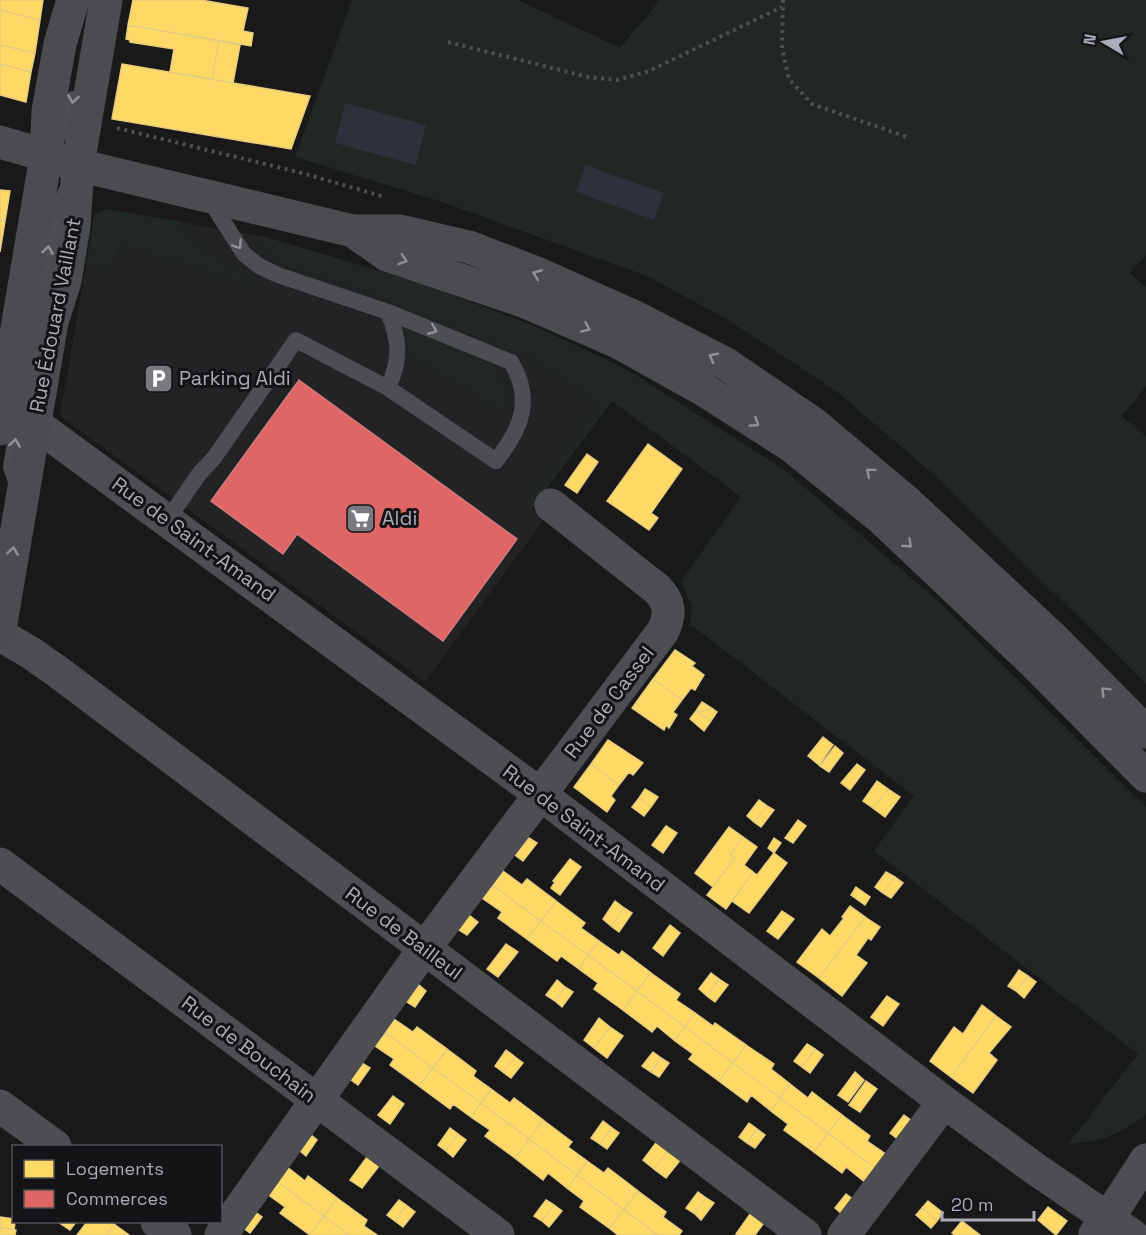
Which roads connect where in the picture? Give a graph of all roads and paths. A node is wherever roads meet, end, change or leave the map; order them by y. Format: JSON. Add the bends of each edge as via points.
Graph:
{"nodes":[{"id":1,"x":73,"y":0,"type":"edge"},
{"id":2,"x":90,"y":0,"type":"edge"},
{"id":3,"x":106,"y":0,"type":"edge"},
{"id":4,"x":783,"y":0,"type":"edge"},
{"id":5,"x":782,"y":7,"type":"junction"},
{"id":6,"x":448,"y":42,"type":"dead end"},
{"id":7,"x":910,"y":138,"type":"dead end"},
{"id":8,"x":0,"y":142,"type":"edge"},
{"id":9,"x":46,"y":156,"type":"junction"},
{"id":10,"x":78,"y":165,"type":"junction"},
{"id":11,"x":207,"y":195,"type":"junction"},
{"id":12,"x":353,"y":231,"type":"junction"},
{"id":13,"x":388,"y":312,"type":"junction"},
{"id":14,"x":388,"y":388,"type":"junction"},
{"id":15,"x":34,"y":423,"type":"junction"},
{"id":16,"x":0,"y":429,"type":"edge"},
{"id":17,"x":22,"y":499,"type":"junction"},
{"id":18,"x":550,"y":504,"type":"dead end"},
{"id":19,"x":168,"y":519,"type":"junction"},
{"id":20,"x":0,"y":630,"type":"edge"},
{"id":21,"x":0,"y":635,"type":"edge"},
{"id":22,"x":1146,"y":732,"type":"edge"},
{"id":23,"x":1146,"y":776,"type":"edge"},
{"id":24,"x":540,"y":794,"type":"junction"},
{"id":25,"x":0,"y":864,"type":"edge"},
{"id":26,"x":424,"y":949,"type":"junction"},
{"id":27,"x":316,"y":1099,"type":"junction"},
{"id":28,"x":944,"y":1102,"type":"junction"},
{"id":29,"x":0,"y":1106,"type":"edge"},
{"id":30,"x":54,"y":1145,"type":"edge"},
{"id":31,"x":1146,"y":1160,"type":"edge"},
{"id":32,"x":160,"y":1223,"type":"edge"},
{"id":33,"x":1112,"y":1229,"type":"edge"},
{"id":34,"x":175,"y":1235,"type":"edge"},
{"id":35,"x":221,"y":1235,"type":"edge"},
{"id":36,"x":498,"y":1235,"type":"edge"},
{"id":37,"x":805,"y":1235,"type":"edge"},
{"id":38,"x":844,"y":1235,"type":"edge"}],
"edges":[{"from":1,"to":9,"type":"main road","name":"Rue Édouard Vaillant","via":[[60,44],[48,111]]},
{"from":2,"to":9,"type":"lane","one_way":true,"via":[[71,116]]},
{"from":3,"to":10,"type":"main road","name":"Rue Édouard Vaillant"},
{"from":4,"to":5,"type":"path"},
{"from":5,"to":6,"type":"path","via":[[649,71],[617,80],[588,78]]},
{"from":5,"to":7,"type":"path","via":[[782,48],[789,79],[812,104]]},
{"from":8,"to":9,"type":"main road"},
{"from":9,"to":10,"type":"main road"},
{"from":9,"to":16,"type":"main road","name":"Rue Édouard Vaillant"},
{"from":10,"to":11,"type":"main road"},
{"from":10,"to":15,"type":"main road","name":"Rue Édouard Vaillant","via":[[65,281],[52,322]]},
{"from":17,"to":10,"type":"lane","one_way":true,"via":[[10,467],[52,223]]},
{"from":11,"to":12,"type":"main road"},
{"from":11,"to":13,"type":"lane","one_way":true,"via":[[244,254],[259,266]]},
{"from":22,"to":12,"type":"main road","one_way":true,"via":[[1053,638],[908,503],[814,424],[726,364],[633,316],[469,248],[400,231]]},
{"from":12,"to":23,"type":"main road","one_way":true,"via":[[387,255],[526,302],[618,342],[704,390],[790,446],[882,519]]},
{"from":13,"to":14,"type":"lane","via":[[398,345]]},
{"from":13,"to":14,"type":"lane","one_way":true,"via":[[511,362],[520,384],[522,414],[510,443],[496,461]]},
{"from":14,"to":19,"type":"lane","via":[[296,340]]},
{"from":15,"to":17,"type":"main road","name":"Rue Édouard Vaillant"},
{"from":15,"to":19,"type":"street","name":"Rue de Saint-Amand"},
{"from":20,"to":17,"type":"main road","name":"Rue Édouard Vaillant","one_way":true},
{"from":18,"to":24,"type":"street","name":"Rue de Cassel","via":[[657,589],[666,597],[669,607],[663,631]]},
{"from":19,"to":24,"type":"street","name":"Rue de Saint-Amand"},
{"from":21,"to":26,"type":"street","name":"Rue de Bailleul","via":[[58,672]]},
{"from":24,"to":26,"type":"street","name":"Rue de Cassel"},
{"from":24,"to":28,"type":"street","name":"Rue de Saint-Amand"},
{"from":25,"to":27,"type":"street","name":"Rue de Bouchain"},
{"from":26,"to":27,"type":"street","name":"Rue de Cassel"},
{"from":26,"to":37,"type":"street","name":"Rue de Bailleul"},
{"from":27,"to":35,"type":"street","name":"Rue de Cassel"},
{"from":27,"to":36,"type":"street","name":"Rue de Bouchain"},
{"from":28,"to":33,"type":"street","name":"Rue de Saint-Amand"},
{"from":28,"to":38,"type":"street"},
{"from":29,"to":30,"type":"street"},
{"from":31,"to":33,"type":"street"},
{"from":32,"to":34,"type":"street"}]}
